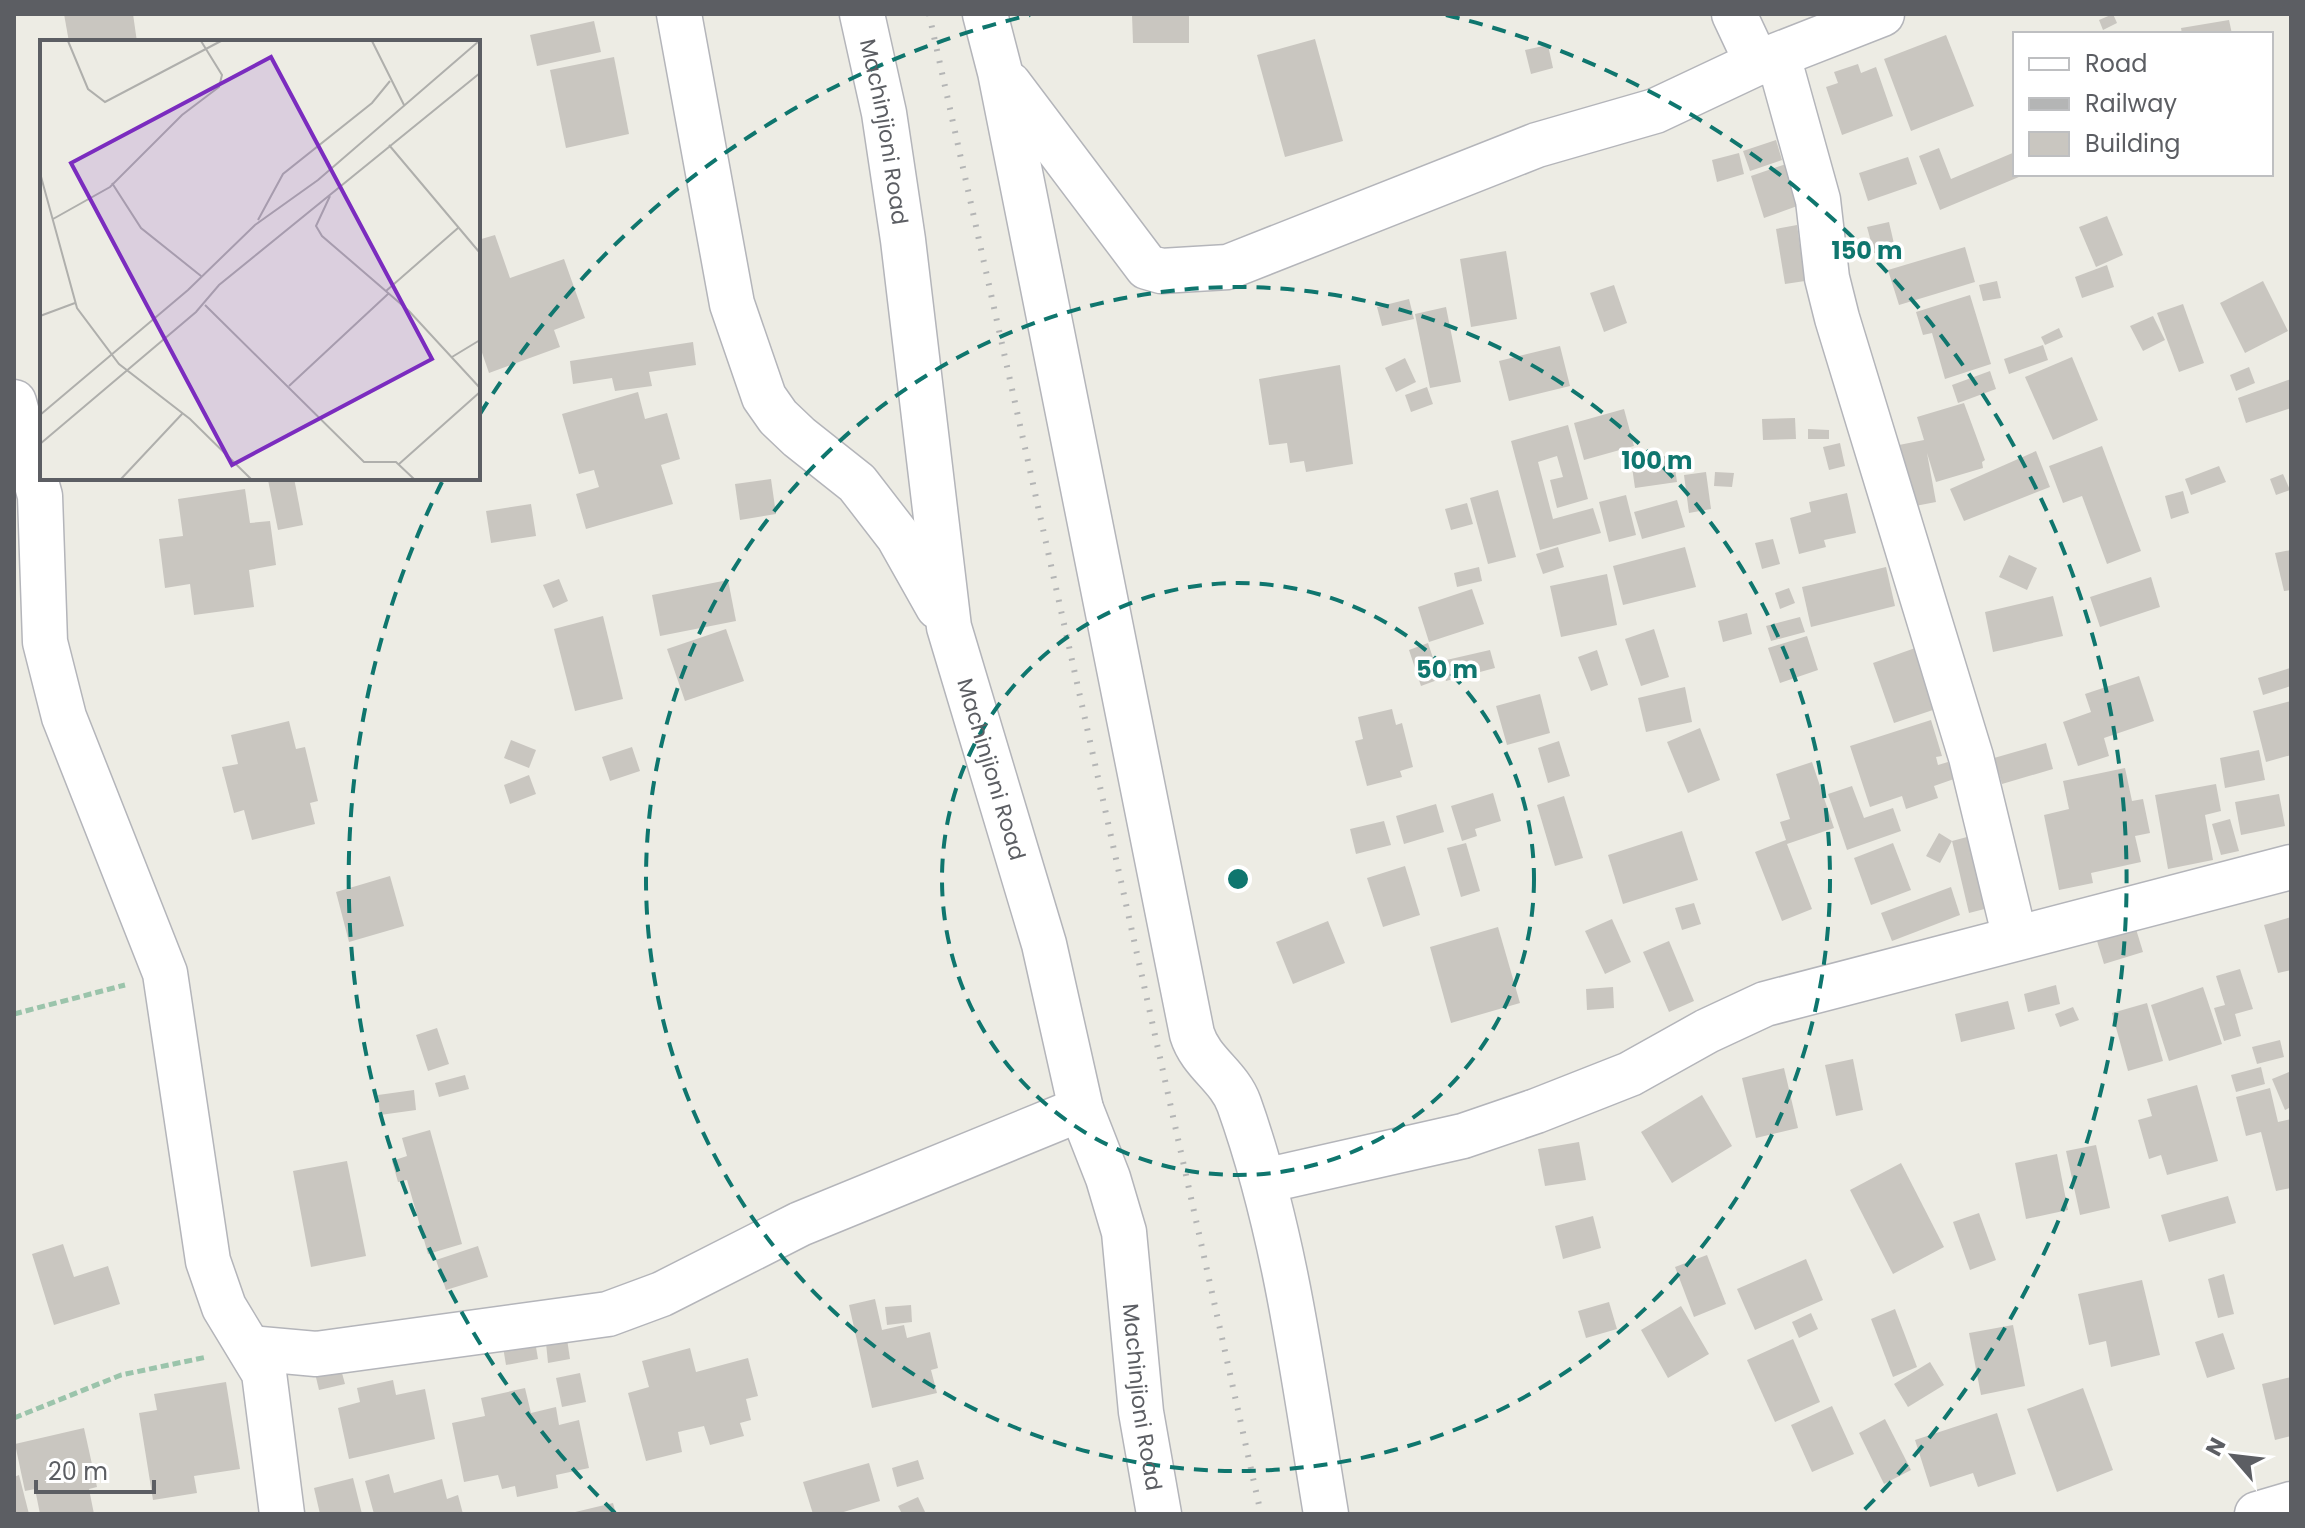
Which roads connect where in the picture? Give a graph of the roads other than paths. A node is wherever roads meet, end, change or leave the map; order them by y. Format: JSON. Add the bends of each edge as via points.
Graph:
{"nodes":[{"id":1,"x":679,"y":14,"type":"edge"},
{"id":2,"x":862,"y":14,"type":"edge"},
{"id":3,"x":985,"y":14,"type":"edge"},
{"id":4,"x":1734,"y":14,"type":"edge"},
{"id":5,"x":1882,"y":14,"type":"edge"},
{"id":6,"x":1768,"y":59,"type":"junction"},
{"id":7,"x":1000,"y":72,"type":"junction"},
{"id":8,"x":14,"y":402,"type":"edge"},
{"id":9,"x":949,"y":627,"type":"junction"},
{"id":10,"x":2291,"y":867,"type":"edge"},
{"id":11,"x":2015,"y":938,"type":"junction"},
{"id":12,"x":1081,"y":1109,"type":"junction"},
{"id":13,"x":1264,"y":1181,"type":"junction"},
{"id":14,"x":250,"y":1348,"type":"junction"},
{"id":15,"x":2291,"y":1504,"type":"edge"},
{"id":16,"x":282,"y":1514,"type":"edge"},
{"id":17,"x":1159,"y":1514,"type":"edge"},
{"id":18,"x":1326,"y":1514,"type":"edge"},
{"id":19,"x":2257,"y":1514,"type":"edge"}],
"edges":[{"from":1,"to":9,"type":"street","via":[[732,304],[764,397],[778,417],[857,483],[898,536]]},
{"from":2,"to":9,"type":"street","name":"Machinjioni Road","via":[[896,193]]},
{"from":3,"to":7,"type":"street"},
{"from":4,"to":6,"type":"street"},
{"from":5,"to":6,"type":"street"},
{"from":6,"to":7,"type":"street","via":[[1655,111],[1537,145],[1228,267],[1161,271],[1137,258]]},
{"from":6,"to":11,"type":"street","via":[[1818,200],[1837,318],[1971,757]]},
{"from":7,"to":13,"type":"street","via":[[1192,1034],[1205,1062],[1234,1093]]},
{"from":8,"to":14,"type":"street","via":[[40,496],[45,642],[60,702],[165,973],[208,1261],[224,1307]]},
{"from":9,"to":12,"type":"street","name":"Machinjioni Road","via":[[1044,944]]},
{"from":10,"to":11,"type":"street"},
{"from":11,"to":13,"type":"street","via":[[1765,1004],[1630,1074],[1463,1136]]},
{"from":12,"to":14,"type":"street","via":[[800,1224],[662,1294],[608,1314],[316,1354]]},
{"from":12,"to":17,"type":"street","name":"Machinjioni Road","via":[[1124,1232],[1141,1412]]},
{"from":13,"to":18,"type":"street","via":[[1283,1255]]},
{"from":14,"to":16,"type":"street","via":[[264,1373]]},
{"from":15,"to":19,"type":"street"}]}
